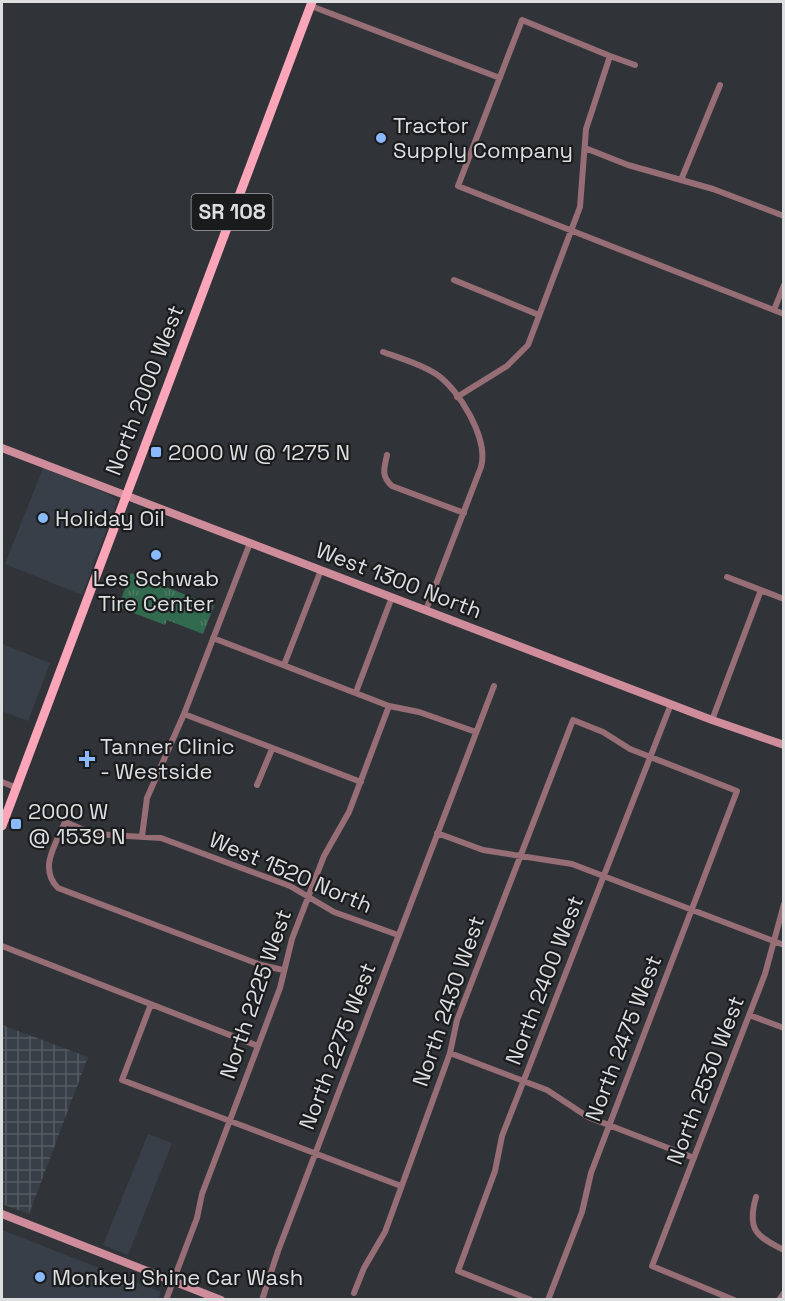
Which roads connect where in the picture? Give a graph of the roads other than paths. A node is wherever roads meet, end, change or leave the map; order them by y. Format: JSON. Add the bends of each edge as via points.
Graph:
{"nodes":[{"id":1,"x":311,"y":4,"type":"edge"},
{"id":2,"x":610,"y":56,"type":"junction"},
{"id":3,"x":635,"y":65,"type":"dead end"},
{"id":4,"x":500,"y":78,"type":"junction"},
{"id":5,"x":720,"y":85,"type":"dead end"},
{"id":6,"x":585,"y":148,"type":"junction"},
{"id":7,"x":681,"y":180,"type":"junction"},
{"id":8,"x":783,"y":216,"type":"edge"},
{"id":9,"x":572,"y":230,"type":"junction"},
{"id":10,"x":454,"y":280,"type":"dead end"},
{"id":11,"x":783,"y":285,"type":"edge"},
{"id":12,"x":774,"y":310,"type":"junction"},
{"id":13,"x":783,"y":314,"type":"edge"},
{"id":14,"x":539,"y":315,"type":"junction"},
{"id":15,"x":383,"y":352,"type":"dead end"},
{"id":16,"x":457,"y":397,"type":"junction"},
{"id":17,"x":2,"y":448,"type":"edge"},
{"id":18,"x":387,"y":455,"type":"dead end"},
{"id":19,"x":125,"y":495,"type":"junction"},
{"id":20,"x":464,"y":513,"type":"junction"},
{"id":21,"x":250,"y":543,"type":"junction"},
{"id":22,"x":321,"y":570,"type":"junction"},
{"id":23,"x":727,"y":577,"type":"dead end"},
{"id":24,"x":761,"y":590,"type":"junction"},
{"id":25,"x":392,"y":597,"type":"junction"},
{"id":26,"x":783,"y":599,"type":"edge"},
{"id":27,"x":426,"y":610,"type":"junction"},
{"id":28,"x":213,"y":638,"type":"junction"},
{"id":29,"x":284,"y":665,"type":"junction"},
{"id":30,"x":494,"y":686,"type":"dead end"},
{"id":31,"x":356,"y":692,"type":"junction"},
{"id":32,"x":671,"y":704,"type":"junction"},
{"id":33,"x":389,"y":706,"type":"junction"},
{"id":34,"x":184,"y":714,"type":"junction"},
{"id":35,"x":712,"y":720,"type":"junction"},
{"id":36,"x":476,"y":732,"type":"junction"},
{"id":37,"x":783,"y":745,"type":"edge"},
{"id":38,"x":272,"y":748,"type":"junction"},
{"id":39,"x":650,"y":756,"type":"junction"},
{"id":40,"x":2,"y":782,"type":"edge"},
{"id":41,"x":361,"y":782,"type":"junction"},
{"id":42,"x":257,"y":785,"type":"dead end"},
{"id":43,"x":17,"y":788,"type":"junction"},
{"id":44,"x":2,"y":826,"type":"edge"},
{"id":45,"x":437,"y":833,"type":"junction"},
{"id":46,"x":142,"y":836,"type":"junction"},
{"id":47,"x":520,"y":857,"type":"junction"},
{"id":48,"x":603,"y":876,"type":"junction"},
{"id":49,"x":309,"y":896,"type":"junction"},
{"id":50,"x":783,"y":904,"type":"edge"},
{"id":51,"x":692,"y":910,"type":"junction"},
{"id":52,"x":398,"y":935,"type":"junction"},
{"id":53,"x":773,"y":941,"type":"junction"},
{"id":54,"x":783,"y":945,"type":"edge"},
{"id":55,"x":2,"y":946,"type":"edge"},
{"id":56,"x":284,"y":970,"type":"junction"},
{"id":57,"x":151,"y":1004,"type":"junction"},
{"id":58,"x":749,"y":1015,"type":"junction"},
{"id":59,"x":783,"y":1028,"type":"edge"},
{"id":60,"x":258,"y":1046,"type":"junction"},
{"id":61,"x":450,"y":1053,"type":"junction"},
{"id":62,"x":524,"y":1081,"type":"junction"},
{"id":63,"x":229,"y":1120,"type":"junction"},
{"id":64,"x":609,"y":1125,"type":"junction"},
{"id":65,"x":315,"y":1153,"type":"junction"},
{"id":66,"x":694,"y":1158,"type":"junction"},
{"id":67,"x":401,"y":1186,"type":"junction"},
{"id":68,"x":756,"y":1197,"type":"dead end"},
{"id":69,"x":2,"y":1214,"type":"edge"},
{"id":70,"x":783,"y":1250,"type":"edge"},
{"id":71,"x":173,"y":1281,"type":"junction"},
{"id":72,"x":354,"y":1293,"type":"dead end"},
{"id":73,"x":783,"y":1293,"type":"edge"},
{"id":74,"x":166,"y":1299,"type":"edge"},
{"id":75,"x":221,"y":1299,"type":"edge"},
{"id":76,"x":262,"y":1299,"type":"edge"},
{"id":77,"x":531,"y":1299,"type":"edge"},
{"id":78,"x":548,"y":1299,"type":"edge"},
{"id":79,"x":734,"y":1299,"type":"edge"},
{"id":80,"x":779,"y":1299,"type":"edge"}],
"edges":[{"from":1,"to":4,"type":"street"},
{"from":1,"to":19,"type":"main road","name":"North 2000 West","number":"SR 108"},
{"from":2,"to":3,"type":"street"},
{"from":2,"to":4,"type":"street","via":[[522,20]]},
{"from":2,"to":6,"type":"street","via":[[589,114]]},
{"from":4,"to":9,"type":"street","via":[[458,186]]},
{"from":5,"to":7,"type":"street"},
{"from":6,"to":7,"type":"street"},
{"from":6,"to":9,"type":"street","via":[[580,207]]},
{"from":7,"to":8,"type":"street"},
{"from":9,"to":12,"type":"street","via":[[652,265]]},
{"from":9,"to":14,"type":"street"},
{"from":10,"to":14,"type":"street"},
{"from":11,"to":12,"type":"street"},
{"from":12,"to":13,"type":"street"},
{"from":14,"to":16,"type":"street","via":[[528,345],[519,356]]},
{"from":15,"to":16,"type":"street","via":[[435,373]]},
{"from":16,"to":20,"type":"street","via":[[479,434],[484,451],[482,467]]},
{"from":17,"to":19,"type":"street","name":"West 1300 North"},
{"from":18,"to":20,"type":"street","via":[[383,471],[392,486]]},
{"from":19,"to":21,"type":"street","name":"West 1300 North"},
{"from":19,"to":43,"type":"main road","name":"North 2000 West","number":"SR 108"},
{"from":20,"to":27,"type":"street"},
{"from":21,"to":22,"type":"street","name":"West 1300 North"},
{"from":21,"to":28,"type":"street"},
{"from":22,"to":25,"type":"street","name":"West 1300 North"},
{"from":22,"to":29,"type":"street"},
{"from":23,"to":24,"type":"street"},
{"from":24,"to":26,"type":"street"},
{"from":24,"to":35,"type":"street"},
{"from":25,"to":27,"type":"street","name":"West 1300 North"},
{"from":25,"to":31,"type":"street"},
{"from":27,"to":32,"type":"street","name":"West 1300 North"},
{"from":28,"to":29,"type":"street"},
{"from":28,"to":34,"type":"street"},
{"from":29,"to":31,"type":"street"},
{"from":30,"to":36,"type":"street","name":"North 2275 West"},
{"from":31,"to":33,"type":"street"},
{"from":32,"to":35,"type":"street","name":"West 1300 North"},
{"from":32,"to":39,"type":"street","name":"North 2400 West"},
{"from":33,"to":36,"type":"street"},
{"from":33,"to":41,"type":"street","name":"North 2225 West"},
{"from":34,"to":38,"type":"street"},
{"from":34,"to":46,"type":"street","via":[[147,798]]},
{"from":35,"to":37,"type":"street","name":"West 1300 North"},
{"from":36,"to":45,"type":"street","name":"North 2275 West"},
{"from":38,"to":41,"type":"street"},
{"from":38,"to":42,"type":"street"},
{"from":39,"to":47,"type":"street","name":"North 2430 West","via":[[573,720]]},
{"from":39,"to":48,"type":"street","name":"North 2400 West"},
{"from":39,"to":51,"type":"street","name":"North 2475 West","via":[[737,791]]},
{"from":40,"to":43,"type":"street"},
{"from":41,"to":49,"type":"street","name":"North 2225 West"},
{"from":43,"to":44,"type":"main road","name":"North 2000 West","number":"SR 108"},
{"from":45,"to":47,"type":"street","via":[[483,850]]},
{"from":45,"to":52,"type":"street","name":"North 2275 West"},
{"from":46,"to":49,"type":"street","name":"West 1520 North","via":[[161,838]]},
{"from":46,"to":56,"type":"street","name":"West 1520 North","via":[[94,834],[65,822],[49,860],[50,880],[58,888],[261,965]]},
{"from":47,"to":48,"type":"street","via":[[557,861]]},
{"from":47,"to":61,"type":"street","name":"North 2430 West","via":[[457,1020]]},
{"from":48,"to":51,"type":"street"},
{"from":48,"to":62,"type":"street","name":"North 2400 West"},
{"from":49,"to":52,"type":"street","name":"West 1520 North","via":[[334,912]]},
{"from":49,"to":56,"type":"street","name":"North 2225 West"},
{"from":50,"to":53,"type":"street","name":"North 2530 West"},
{"from":51,"to":53,"type":"street"},
{"from":51,"to":64,"type":"street","name":"North 2475 West"},
{"from":52,"to":65,"type":"street","name":"North 2275 West"},
{"from":53,"to":54,"type":"street"},
{"from":53,"to":58,"type":"street","name":"North 2530 West"},
{"from":55,"to":57,"type":"street"},
{"from":56,"to":60,"type":"street","name":"North 2225 West"},
{"from":57,"to":60,"type":"street"},
{"from":57,"to":63,"type":"street","via":[[122,1080]]},
{"from":58,"to":59,"type":"street"},
{"from":58,"to":66,"type":"street","name":"North 2530 West"},
{"from":60,"to":63,"type":"street","name":"North 2225 West"},
{"from":61,"to":62,"type":"street"},
{"from":61,"to":67,"type":"street","name":"North 2430 West"},
{"from":62,"to":64,"type":"street"},
{"from":62,"to":77,"type":"street","name":"North 2400 West","via":[[458,1270]]},
{"from":63,"to":65,"type":"street"},
{"from":63,"to":71,"type":"street","name":"North 2225 West"},
{"from":64,"to":66,"type":"street"},
{"from":64,"to":78,"type":"street","name":"North 2475 West","via":[[582,1212]]},
{"from":65,"to":67,"type":"street"},
{"from":65,"to":76,"type":"street","name":"North 2275 West"},
{"from":66,"to":79,"type":"street","name":"North 2530 West","via":[[652,1266]]},
{"from":67,"to":72,"type":"street","name":"North 2430 West","via":[[385,1232]]},
{"from":68,"to":70,"type":"street","via":[[750,1217],[755,1232]]},
{"from":69,"to":71,"type":"street"},
{"from":71,"to":74,"type":"street","name":"North 2225 West"},
{"from":71,"to":75,"type":"street"},
{"from":73,"to":80,"type":"street"}]}
